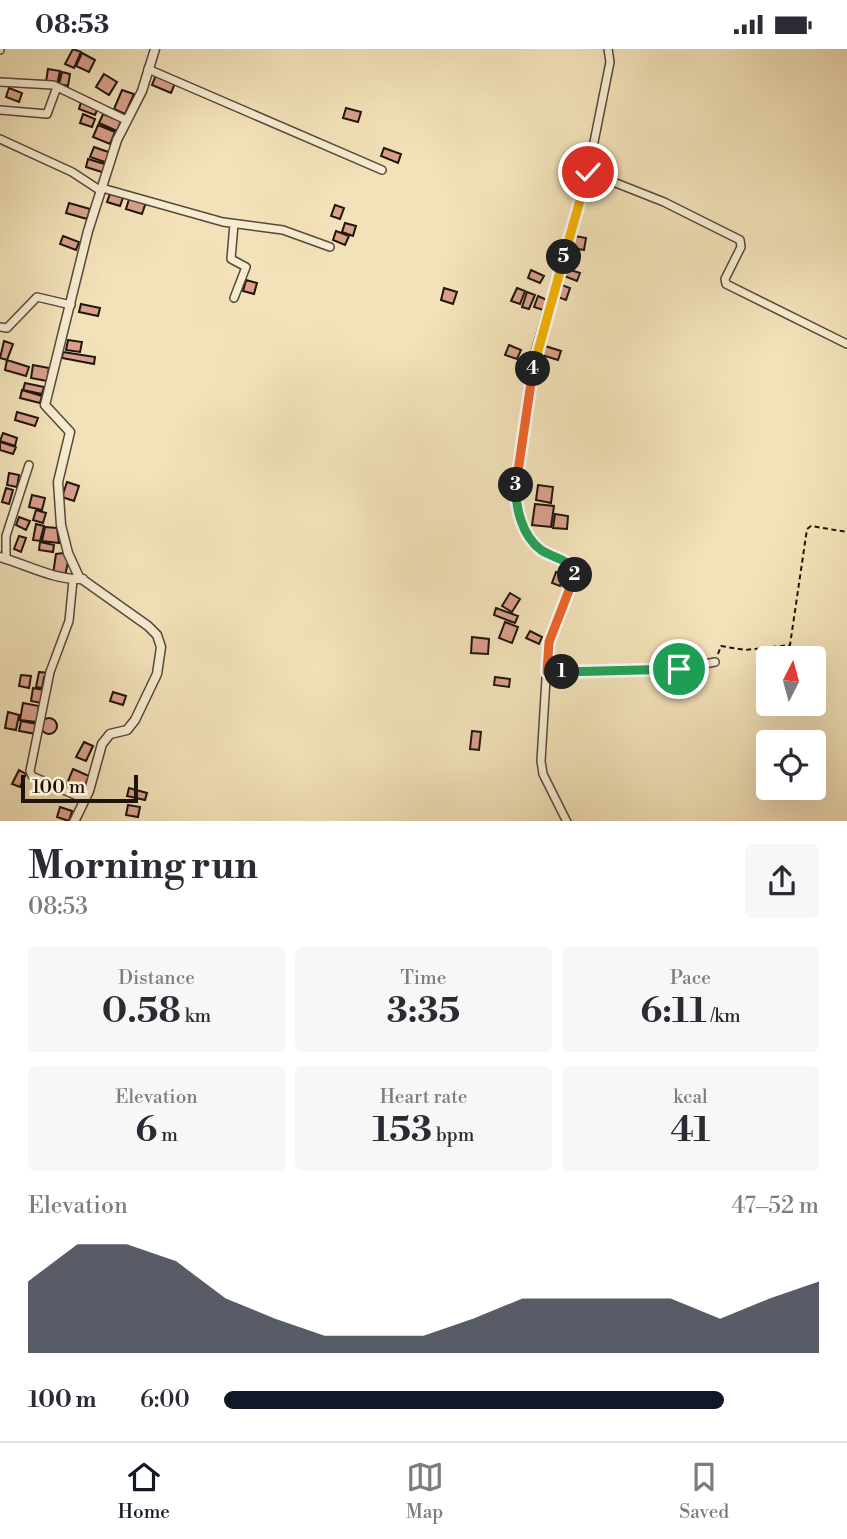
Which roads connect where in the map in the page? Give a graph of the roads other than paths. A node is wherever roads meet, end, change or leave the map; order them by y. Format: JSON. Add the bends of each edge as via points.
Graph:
{"nodes":[{"id":1,"x":155,"y":49,"type":"edge"},
{"id":2,"x":608,"y":49,"type":"edge"},
{"id":3,"x":148,"y":69,"type":"junction"},
{"id":4,"x":0,"y":82,"type":"edge"},
{"id":5,"x":57,"y":87,"type":"junction"},
{"id":6,"x":0,"y":111,"type":"edge"},
{"id":7,"x":126,"y":120,"type":"junction"},
{"id":8,"x":0,"y":139,"type":"edge"},
{"id":9,"x":382,"y":170,"type":"dead end"},
{"id":10,"x":588,"y":172,"type":"junction"},
{"id":11,"x":101,"y":189,"type":"junction"},
{"id":12,"x":234,"y":224,"type":"junction"},
{"id":13,"x":330,"y":247,"type":"dead end"},
{"id":14,"x":234,"y":298,"type":"dead end"},
{"id":15,"x":71,"y":305,"type":"junction"},
{"id":16,"x":0,"y":327,"type":"edge"},
{"id":17,"x":847,"y":344,"type":"edge"},
{"id":18,"x":29,"y":465,"type":"dead end"},
{"id":19,"x":3,"y":558,"type":"edge"},
{"id":20,"x":83,"y":579,"type":"junction"},
{"id":21,"x":73,"y":580,"type":"junction"},
{"id":22,"x":715,"y":662,"type":"road end"},
{"id":23,"x":547,"y":672,"type":"junction"},
{"id":24,"x":84,"y":799,"type":"junction"},
{"id":25,"x":74,"y":821,"type":"edge"},
{"id":26,"x":567,"y":821,"type":"edge"}],
"edges":[{"from":1,"to":3,"type":"street"},
{"from":2,"to":10,"type":"street","via":[[610,62]]},
{"from":3,"to":7,"type":"street"},
{"from":3,"to":9,"type":"street"},
{"from":4,"to":5,"type":"street"},
{"from":5,"to":6,"type":"street","via":[[47,114]]},
{"from":5,"to":7,"type":"street"},
{"from":7,"to":11,"type":"street"},
{"from":8,"to":11,"type":"street"},
{"from":10,"to":17,"type":"street","via":[[664,202],[740,240],[726,284]]},
{"from":10,"to":23,"type":"street","via":[[537,346],[516,485],[517,507],[533,543],[571,565],[575,573],[549,642]]},
{"from":11,"to":12,"type":"street"},
{"from":11,"to":15,"type":"street"},
{"from":12,"to":13,"type":"street","via":[[283,230]]},
{"from":12,"to":14,"type":"street","via":[[231,259],[246,268]]},
{"from":15,"to":16,"type":"street","via":[[37,297],[8,328]]},
{"from":15,"to":20,"type":"street","via":[[55,352],[45,405],[70,432],[58,482],[58,504],[68,553]]},
{"from":18,"to":19,"type":"street"},
{"from":19,"to":21,"type":"street"},
{"from":20,"to":21,"type":"street"},
{"from":20,"to":24,"type":"street","via":[[149,626],[157,635],[162,657],[135,720],[102,744]]},
{"from":21,"to":24,"type":"street","via":[[69,621],[50,672],[30,772]]},
{"from":22,"to":23,"type":"street","via":[[679,669]]},
{"from":23,"to":26,"type":"street","via":[[541,767]]},
{"from":24,"to":25,"type":"street"}]}
